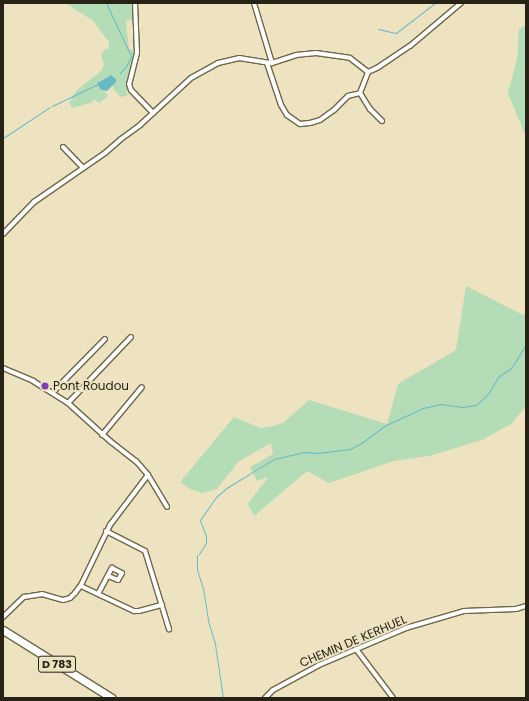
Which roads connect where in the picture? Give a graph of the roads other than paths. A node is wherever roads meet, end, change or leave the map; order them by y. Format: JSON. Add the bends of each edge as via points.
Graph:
{"nodes":[{"id":1,"x":135,"y":3,"type":"edge"},
{"id":2,"x":254,"y":3,"type":"edge"},
{"id":3,"x":461,"y":3,"type":"edge"},
{"id":4,"x":270,"y":63,"type":"junction"},
{"id":5,"x":368,"y":72,"type":"junction"},
{"id":6,"x":360,"y":93,"type":"junction"},
{"id":7,"x":153,"y":113,"type":"junction"},
{"id":8,"x":382,"y":121,"type":"dead end"},
{"id":9,"x":63,"y":147,"type":"dead end"},
{"id":10,"x":83,"y":168,"type":"junction"},
{"id":11,"x":3,"y":234,"type":"edge"},
{"id":12,"x":131,"y":337,"type":"dead end"},
{"id":13,"x":105,"y":339,"type":"dead end"},
{"id":14,"x":3,"y":368,"type":"edge"},
{"id":15,"x":142,"y":387,"type":"dead end"},
{"id":16,"x":53,"y":392,"type":"junction"},
{"id":17,"x":68,"y":403,"type":"junction"},
{"id":18,"x":102,"y":434,"type":"junction"},
{"id":19,"x":148,"y":475,"type":"junction"},
{"id":20,"x":167,"y":507,"type":"dead end"},
{"id":21,"x":106,"y":531,"type":"junction"},
{"id":22,"x":108,"y":576,"type":"dead end"},
{"id":23,"x":81,"y":586,"type":"junction"},
{"id":24,"x":98,"y":594,"type":"junction"},
{"id":25,"x":162,"y":605,"type":"junction"},
{"id":26,"x":526,"y":606,"type":"edge"},
{"id":27,"x":3,"y":617,"type":"edge"},
{"id":28,"x":169,"y":629,"type":"dead end"},
{"id":29,"x":3,"y":630,"type":"edge"},
{"id":30,"x":356,"y":649,"type":"junction"},
{"id":31,"x":112,"y":698,"type":"edge"},
{"id":32,"x":265,"y":698,"type":"edge"},
{"id":33,"x":393,"y":698,"type":"edge"}],
"edges":[{"from":1,"to":7,"type":"street","via":[[137,53],[129,84],[131,90]]},
{"from":2,"to":4,"type":"street"},
{"from":3,"to":5,"type":"street","via":[[410,46]]},
{"from":4,"to":5,"type":"street","via":[[306,53],[322,53],[354,60]]},
{"from":4,"to":6,"type":"street","via":[[281,105],[288,115],[300,124],[320,120],[348,96]]},
{"from":4,"to":7,"type":"street","via":[[239,58],[218,63],[191,78]]},
{"from":5,"to":6,"type":"street"},
{"from":6,"to":8,"type":"street","via":[[370,109]]},
{"from":7,"to":10,"type":"street","via":[[131,133]]},
{"from":9,"to":10,"type":"street"},
{"from":10,"to":11,"type":"street","via":[[34,202]]},
{"from":12,"to":17,"type":"street"},
{"from":13,"to":16,"type":"street"},
{"from":14,"to":16,"type":"street"},
{"from":15,"to":18,"type":"street"},
{"from":16,"to":17,"type":"street"},
{"from":17,"to":18,"type":"street"},
{"from":18,"to":19,"type":"street","via":[[136,461]]},
{"from":19,"to":20,"type":"street"},
{"from":19,"to":21,"type":"street"},
{"from":21,"to":23,"type":"street"},
{"from":21,"to":25,"type":"street","via":[[145,551]]},
{"from":22,"to":24,"type":"street"},
{"from":23,"to":24,"type":"street"},
{"from":23,"to":27,"type":"street","via":[[70,598],[62,600],[42,594],[24,598]]},
{"from":24,"to":25,"type":"street","via":[[139,612]]},
{"from":25,"to":28,"type":"street"},
{"from":26,"to":30,"type":"street","name":"CHEMIN DE KERHUEL","via":[[458,613],[406,628]]},
{"from":29,"to":31,"type":"main road","number":"D 783"},
{"from":30,"to":32,"type":"street","name":"CHEMIN DE KERHUEL","via":[[291,680],[273,690]]},
{"from":30,"to":33,"type":"street"}]}
